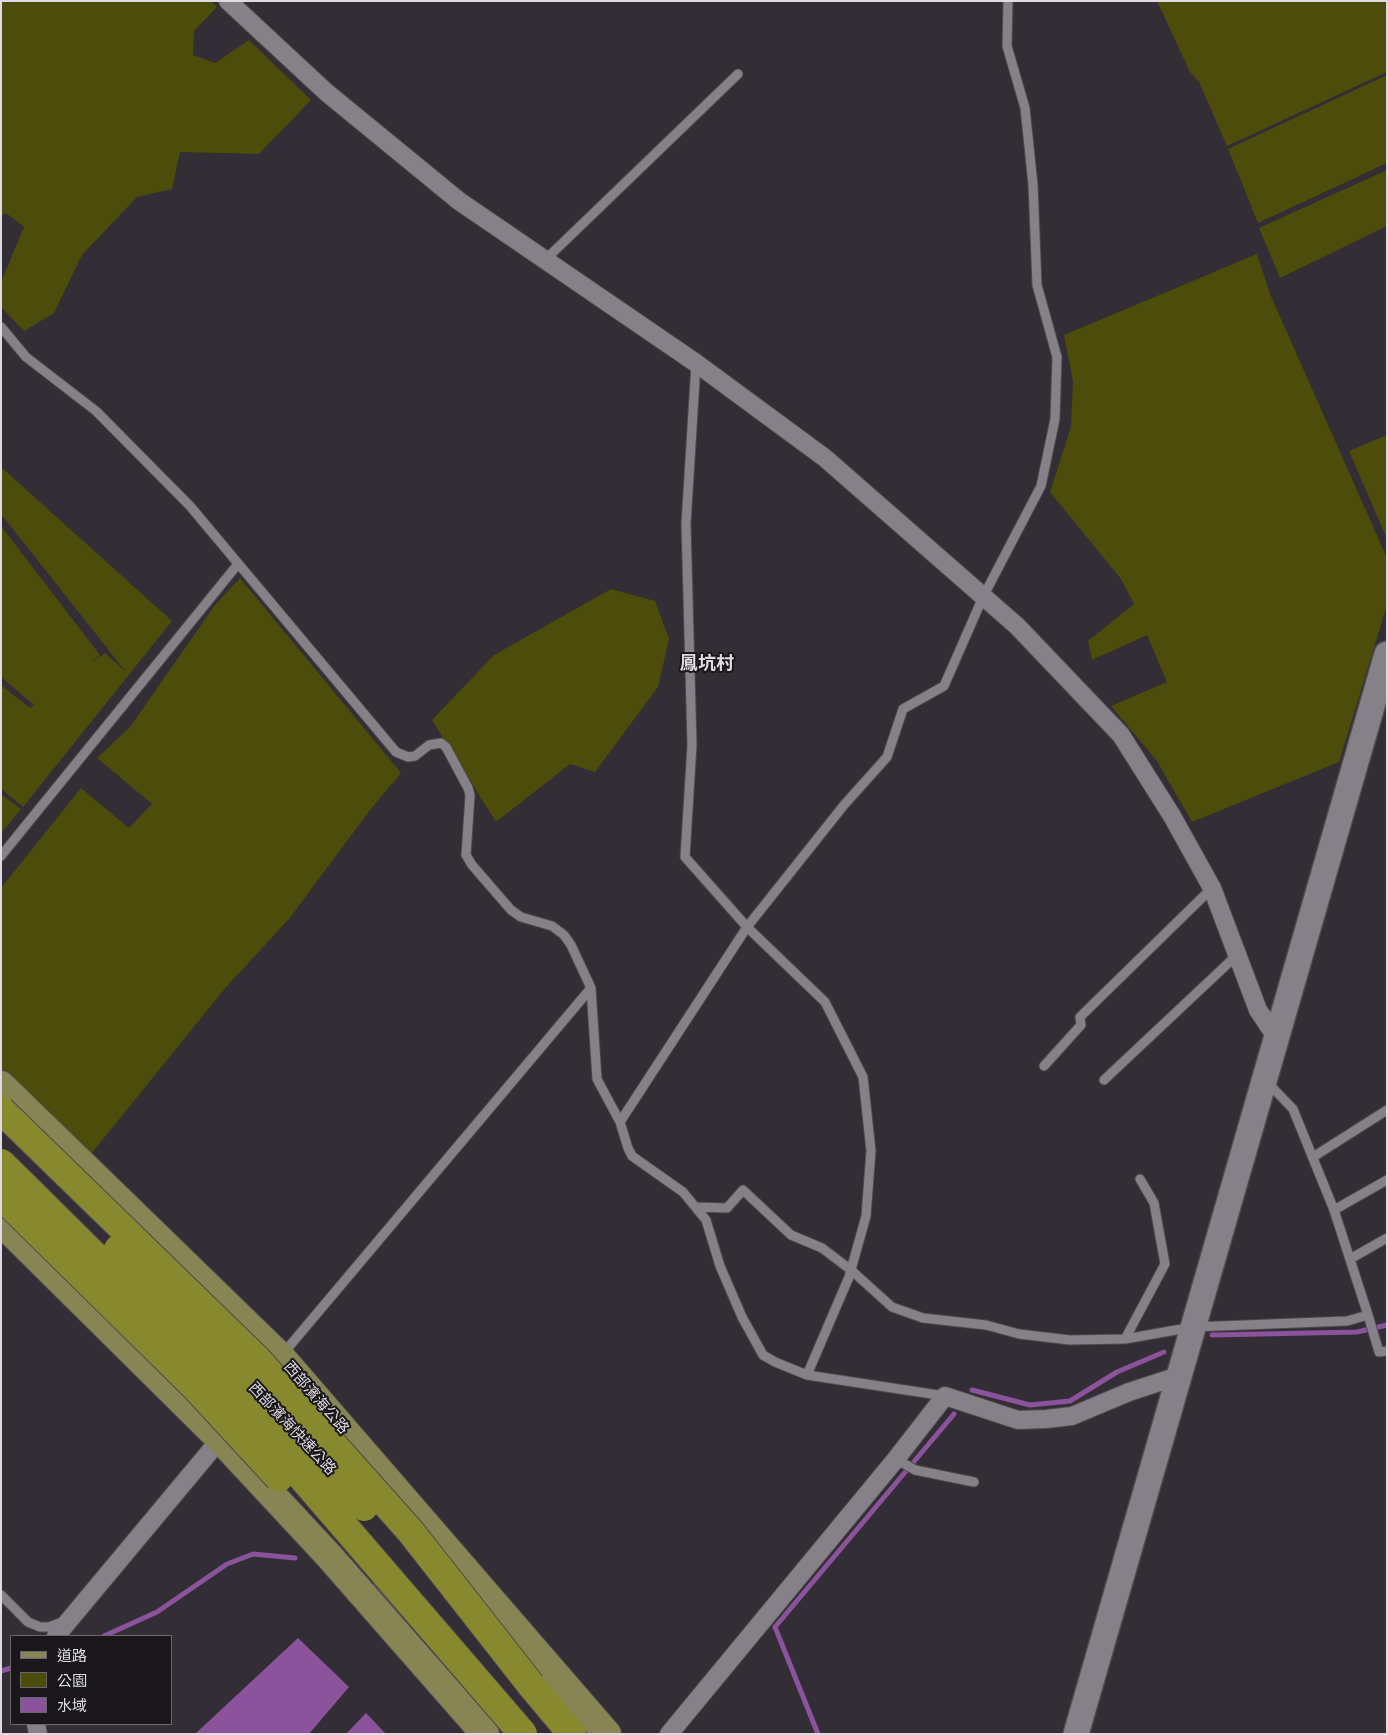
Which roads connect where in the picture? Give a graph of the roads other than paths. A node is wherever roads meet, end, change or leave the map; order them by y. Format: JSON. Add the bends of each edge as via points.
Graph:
{"nodes":[{"id":1,"x":228,"y":1,"type":"edge"},
{"id":2,"x":1008,"y":1,"type":"edge"},
{"id":3,"x":738,"y":74,"type":"dead end"},
{"id":4,"x":546,"y":259,"type":"junction"},
{"id":5,"x":1,"y":327,"type":"edge"},
{"id":6,"x":696,"y":363,"type":"junction"},
{"id":7,"x":238,"y":564,"type":"junction"},
{"id":8,"x":983,"y":598,"type":"junction"},
{"id":9,"x":1387,"y":654,"type":"edge"},
{"id":10,"x":1,"y":856,"type":"edge"},
{"id":11,"x":1212,"y":888,"type":"junction"},
{"id":12,"x":747,"y":927,"type":"junction"},
{"id":13,"x":1237,"y":955,"type":"junction"},
{"id":14,"x":591,"y":988,"type":"junction"},
{"id":15,"x":1276,"y":1037,"type":"junction"},
{"id":16,"x":1044,"y":1066,"type":"dead end"},
{"id":17,"x":1264,"y":1079,"type":"junction"},
{"id":18,"x":1104,"y":1080,"type":"dead end"},
{"id":19,"x":1,"y":1085,"type":"edge"},
{"id":20,"x":1,"y":1110,"type":"edge"},
{"id":21,"x":1387,"y":1110,"type":"edge"},
{"id":22,"x":620,"y":1122,"type":"junction"},
{"id":23,"x":1,"y":1134,"type":"edge"},
{"id":24,"x":1313,"y":1157,"type":"junction"},
{"id":25,"x":1,"y":1163,"type":"edge"},
{"id":26,"x":1140,"y":1178,"type":"dead end"},
{"id":27,"x":1387,"y":1180,"type":"edge"},
{"id":28,"x":1,"y":1196,"type":"edge"},
{"id":29,"x":697,"y":1206,"type":"junction"},
{"id":30,"x":1334,"y":1210,"type":"junction"},
{"id":31,"x":1,"y":1222,"type":"edge"},
{"id":32,"x":1387,"y":1238,"type":"edge"},
{"id":33,"x":1350,"y":1259,"type":"junction"},
{"id":34,"x":851,"y":1270,"type":"junction"},
{"id":35,"x":1368,"y":1315,"type":"junction"},
{"id":36,"x":1193,"y":1327,"type":"junction"},
{"id":37,"x":1124,"y":1338,"type":"junction"},
{"id":38,"x":1387,"y":1351,"type":"edge"},
{"id":39,"x":281,"y":1357,"type":"junction"},
{"id":40,"x":807,"y":1375,"type":"junction"},
{"id":41,"x":1178,"y":1376,"type":"junction"},
{"id":42,"x":945,"y":1396,"type":"junction"},
{"id":43,"x":221,"y":1440,"type":"junction"},
{"id":44,"x":896,"y":1459,"type":"junction"},
{"id":45,"x":974,"y":1482,"type":"dead end"},
{"id":46,"x":1,"y":1595,"type":"edge"},
{"id":47,"x":71,"y":1616,"type":"junction"},
{"id":48,"x":57,"y":1635,"type":"edge"},
{"id":49,"x":531,"y":1685,"type":"junction"},
{"id":50,"x":485,"y":1734,"type":"edge"},
{"id":51,"x":522,"y":1734,"type":"edge"},
{"id":52,"x":572,"y":1734,"type":"edge"},
{"id":53,"x":608,"y":1734,"type":"edge"},
{"id":54,"x":669,"y":1734,"type":"edge"},
{"id":55,"x":1076,"y":1734,"type":"edge"}],
"edges":[{"from":1,"to":4,"type":"street","via":[[326,92],[460,201]]},
{"from":2,"to":8,"type":"lane","via":[[1007,46],[1025,108],[1033,185],[1036,285],[1057,357],[1055,419],[1041,486]]},
{"from":3,"to":4,"type":"lane"},
{"from":4,"to":6,"type":"street"},
{"from":5,"to":7,"type":"lane","via":[[26,357],[96,411],[190,506]]},
{"from":6,"to":8,"type":"street","via":[[825,458]]},
{"from":6,"to":12,"type":"lane","via":[[686,524],[692,745],[685,857]]},
{"from":7,"to":10,"type":"lane"},
{"from":7,"to":14,"type":"lane","via":[[396,752],[408,757],[415,756],[429,745],[446,747],[470,795],[466,855],[472,865],[511,910],[521,917],[552,926],[564,935],[572,945]]},
{"from":8,"to":11,"type":"street","via":[[1017,626],[1121,735]]},
{"from":8,"to":12,"type":"lane","via":[[944,686],[903,709],[887,757],[844,805]]},
{"from":9,"to":15,"type":"street"},
{"from":11,"to":13,"type":"street"},
{"from":11,"to":16,"type":"lane","via":[[1080,1017],[1081,1025]]},
{"from":12,"to":22,"type":"lane"},
{"from":12,"to":34,"type":"lane","via":[[826,1002],[863,1077],[870,1151],[866,1216]]},
{"from":13,"to":15,"type":"street","via":[[1258,1010]]},
{"from":13,"to":18,"type":"lane"},
{"from":14,"to":22,"type":"lane","via":[[597,1079]]},
{"from":14,"to":39,"type":"lane"},
{"from":15,"to":17,"type":"street"},
{"from":17,"to":24,"type":"lane","via":[[1293,1110]]},
{"from":17,"to":36,"type":"street"},
{"from":19,"to":39,"type":"main road","name":"西部濱海公路"},
{"from":20,"to":49,"type":"highway","bridge":true,"via":[[258,1360],[411,1532]]},
{"from":21,"to":24,"type":"lane"},
{"from":22,"to":29,"type":"lane","via":[[632,1156],[683,1192]]},
{"from":23,"to":49,"type":"highway","name":"西部濱海快速公路","bridge":true,"via":[[235,1369]]},
{"from":24,"to":30,"type":"lane"},
{"from":25,"to":51,"type":"highway","name":"西部濱海快速公路","bridge":true,"via":[[208,1367]]},
{"from":26,"to":37,"type":"lane","via":[[1154,1204],[1165,1264]]},
{"from":27,"to":30,"type":"lane"},
{"from":28,"to":51,"type":"highway","bridge":true,"via":[[196,1388]]},
{"from":29,"to":34,"type":"lane","via":[[727,1208],[743,1190],[791,1234],[822,1248]]},
{"from":29,"to":40,"type":"lane","via":[[706,1220],[720,1266],[742,1317],[763,1355]]},
{"from":30,"to":33,"type":"lane"},
{"from":31,"to":43,"type":"main road"},
{"from":32,"to":33,"type":"lane"},
{"from":33,"to":35,"type":"lane"},
{"from":34,"to":37,"type":"lane","via":[[892,1307],[923,1318],[1070,1340]]},
{"from":34,"to":40,"type":"lane"},
{"from":35,"to":36,"type":"lane","via":[[1347,1321]]},
{"from":35,"to":38,"type":"lane","via":[[1379,1352]]},
{"from":36,"to":37,"type":"lane"},
{"from":36,"to":41,"type":"street"},
{"from":39,"to":43,"type":"street"},
{"from":39,"to":53,"type":"main road","name":"西部濱海公路"},
{"from":40,"to":42,"type":"lane"},
{"from":41,"to":42,"type":"street","via":[[1072,1416],[1046,1420],[1018,1420]]},
{"from":41,"to":55,"type":"street"},
{"from":42,"to":44,"type":"street"},
{"from":43,"to":47,"type":"street"},
{"from":43,"to":50,"type":"main road","via":[[329,1556]]},
{"from":44,"to":45,"type":"lane","via":[[915,1470]]},
{"from":44,"to":54,"type":"street"},
{"from":46,"to":47,"type":"lane","via":[[28,1622],[40,1627],[64,1622]]},
{"from":47,"to":48,"type":"street"},
{"from":49,"to":52,"type":"highway","name":"西部濱海快速公路"}]}
